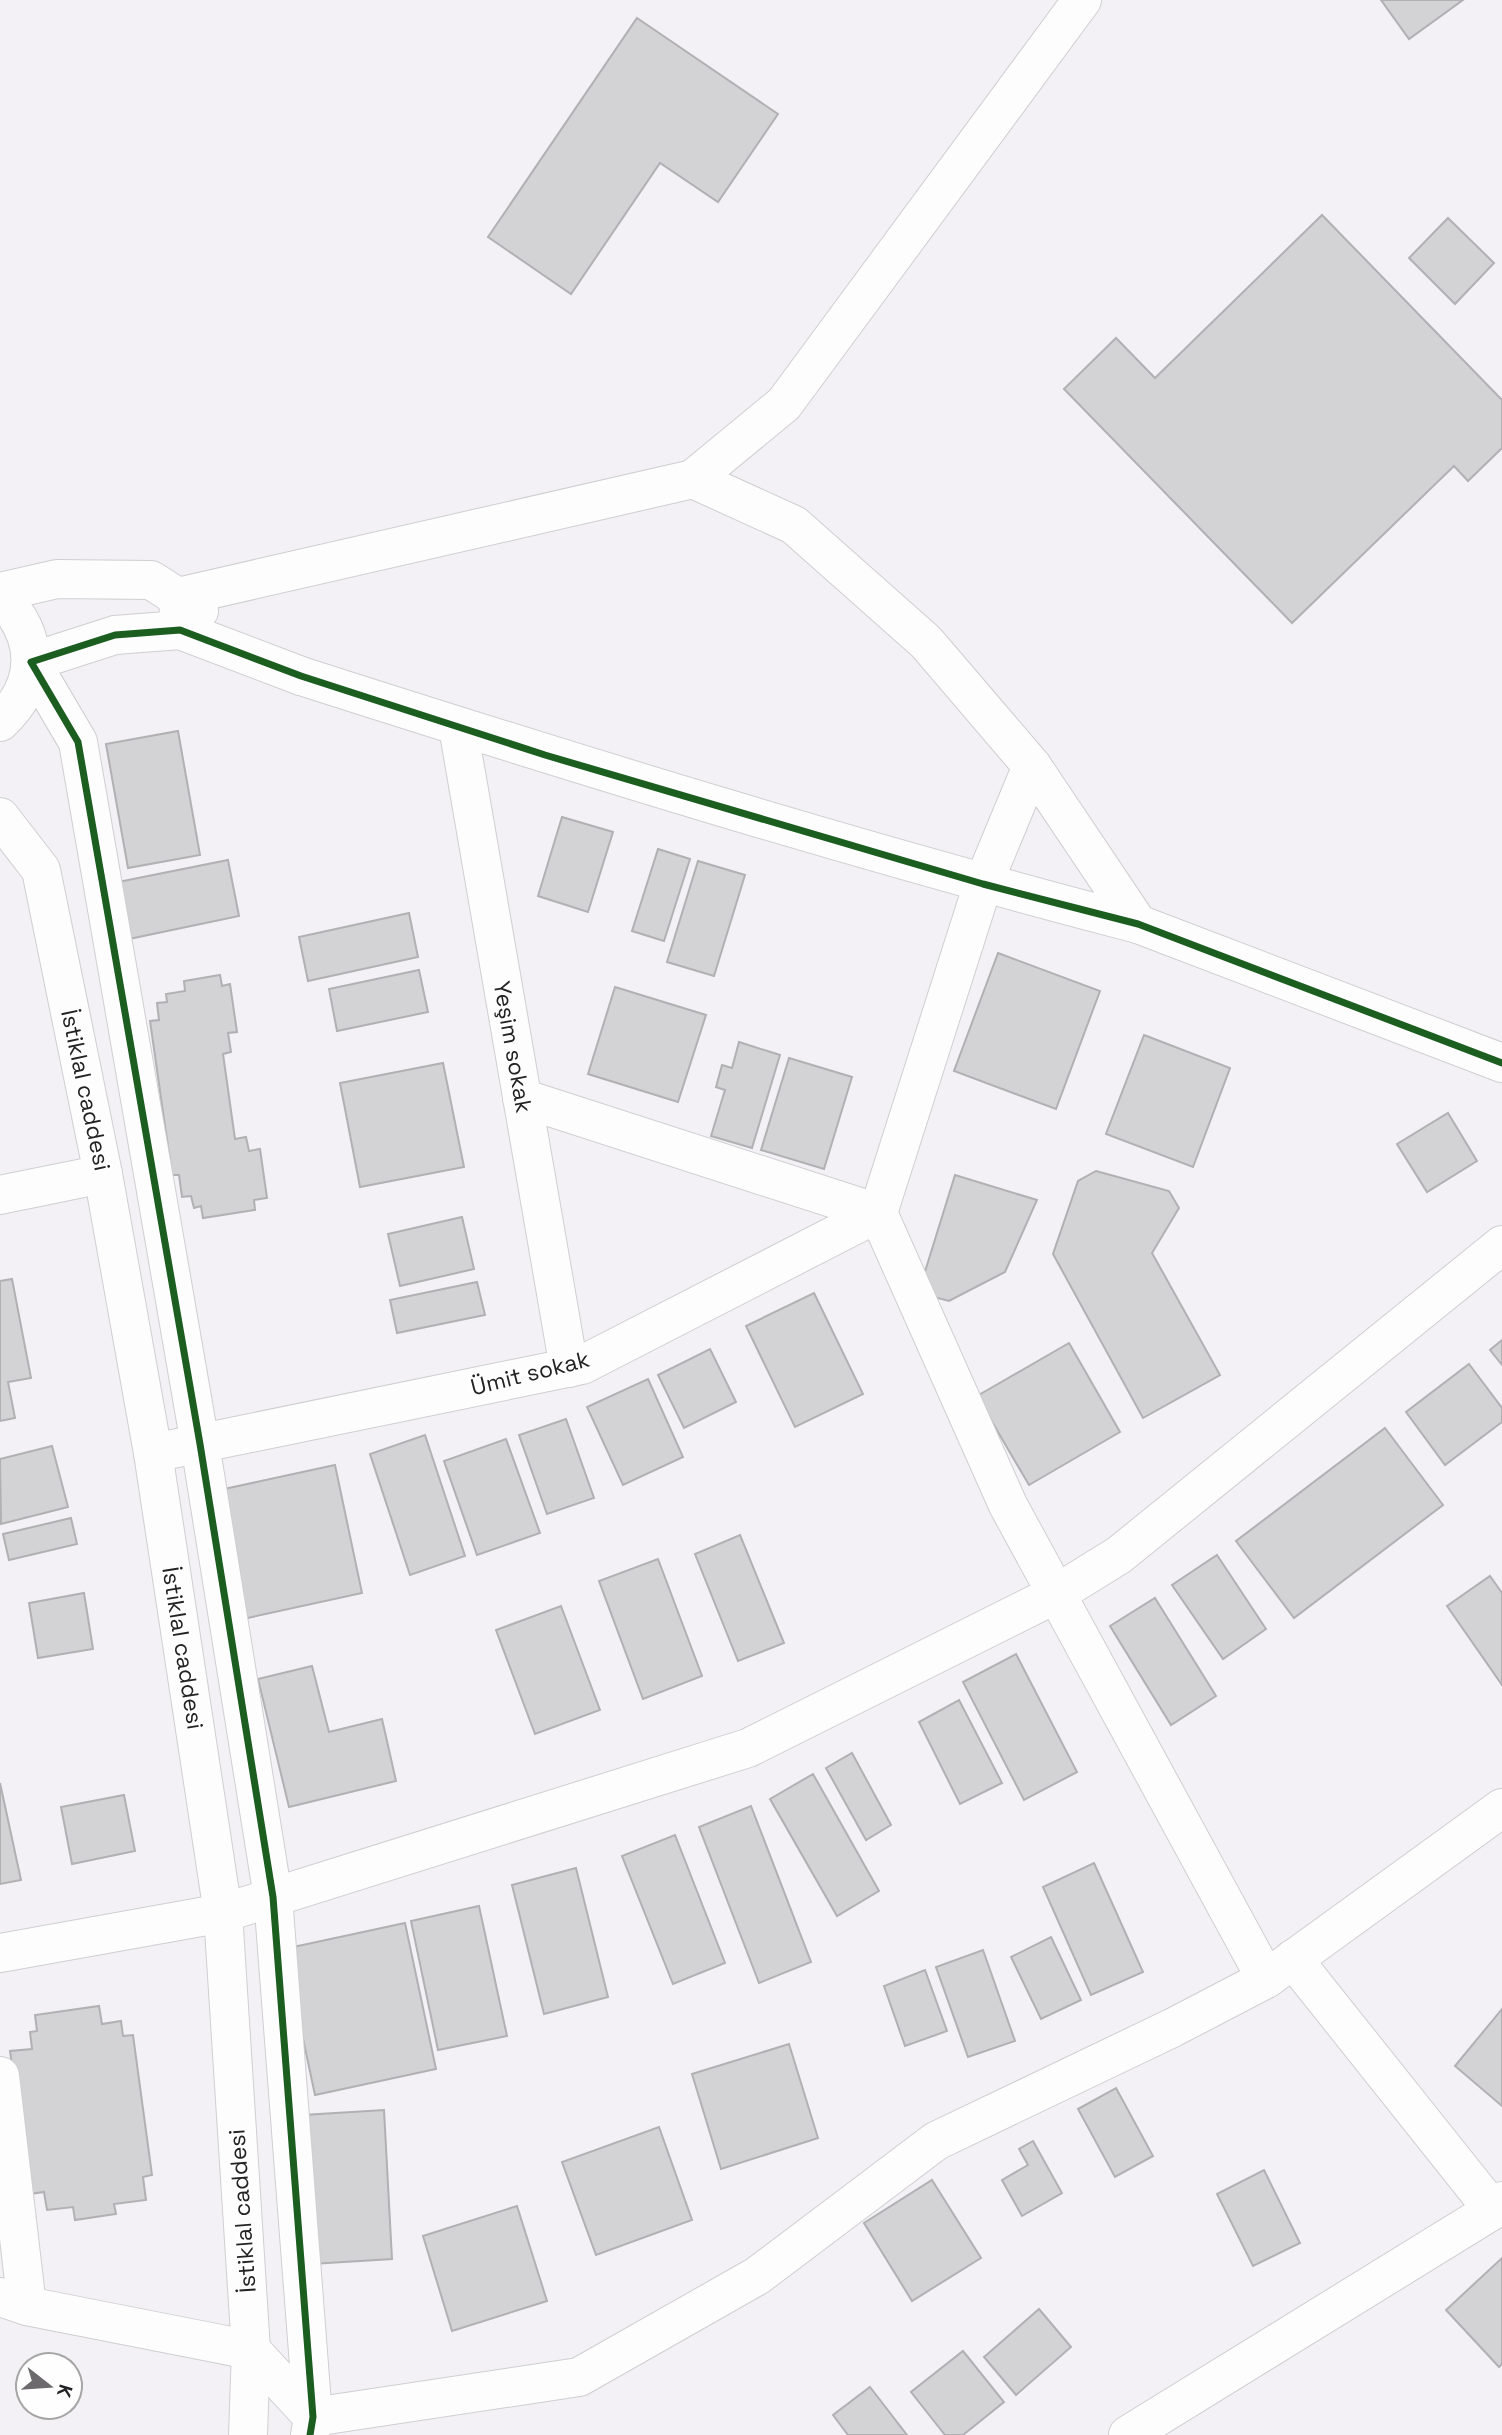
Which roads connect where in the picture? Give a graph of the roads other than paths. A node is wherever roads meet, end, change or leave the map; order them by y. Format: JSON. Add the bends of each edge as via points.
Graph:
{"nodes":[{"id":1,"x":1082,"y":0,"type":"edge"},
{"id":2,"x":693,"y":479,"type":"junction"},
{"id":3,"x":0,"y":594,"type":"edge"},
{"id":4,"x":179,"y":613,"type":"junction"},
{"id":5,"x":31,"y":662,"type":"junction"},
{"id":6,"x":0,"y":722,"type":"edge"},
{"id":7,"x":458,"y":727,"type":"junction"},
{"id":8,"x":1032,"y":765,"type":"junction"},
{"id":9,"x":0,"y":817,"type":"edge"},
{"id":10,"x":983,"y":884,"type":"junction"},
{"id":11,"x":1138,"y":924,"type":"junction"},
{"id":12,"x":1502,"y":1063,"type":"edge"},
{"id":13,"x":522,"y":1098,"type":"junction"},
{"id":14,"x":103,"y":1174,"type":"junction"},
{"id":15,"x":0,"y":1195,"type":"edge"},
{"id":16,"x":878,"y":1213,"type":"junction"},
{"id":17,"x":1502,"y":1245,"type":"edge"},
{"id":18,"x":569,"y":1368,"type":"junction"},
{"id":19,"x":200,"y":1444,"type":"junction"},
{"id":20,"x":153,"y":1453,"type":"junction"},
{"id":21,"x":1056,"y":1594,"type":"junction"},
{"id":22,"x":1493,"y":1825,"type":"edge"},
{"id":23,"x":273,"y":1897,"type":"junction"},
{"id":24,"x":223,"y":1913,"type":"junction"},
{"id":25,"x":0,"y":1954,"type":"edge"},
{"id":26,"x":1279,"y":1969,"type":"junction"},
{"id":27,"x":0,"y":2076,"type":"edge"},
{"id":28,"x":1497,"y":2205,"type":"edge"},
{"id":29,"x":13,"y":2301,"type":"edge"},
{"id":30,"x":251,"y":2350,"type":"junction"},
{"id":31,"x":312,"y":2426,"type":"edge"},
{"id":32,"x":248,"y":2435,"type":"edge"},
{"id":33,"x":1128,"y":2435,"type":"edge"}],
"edges":[{"from":1,"to":2,"type":"street","via":[[785,404]]},
{"from":2,"to":4,"type":"street"},
{"from":2,"to":8,"type":"street","via":[[794,525],[926,642]]},
{"from":3,"to":4,"type":"street","via":[[57,579],[151,580]]},
{"from":3,"to":5,"type":"street","via":[[28,635]]},
{"from":4,"to":5,"type":"street"},
{"from":4,"to":7,"type":"street","via":[[301,676]]},
{"from":5,"to":6,"type":"street","via":[[26,687]]},
{"from":5,"to":19,"type":"street","via":[[78,742]]},
{"from":7,"to":10,"type":"street"},
{"from":7,"to":13,"type":"street","name":"Yeşim sokak"},
{"from":8,"to":10,"type":"street"},
{"from":8,"to":11,"type":"street"},
{"from":9,"to":14,"type":"street","name":"İstiklal caddesi","via":[[41,870]]},
{"from":10,"to":11,"type":"street"},
{"from":10,"to":16,"type":"street"},
{"from":11,"to":12,"type":"street"},
{"from":13,"to":16,"type":"street"},
{"from":13,"to":18,"type":"street","name":"Yeşim sokak"},
{"from":14,"to":15,"type":"street"},
{"from":14,"to":20,"type":"street","name":"İstiklal caddesi"},
{"from":16,"to":18,"type":"street","name":"Ümit sokak","via":[[582,1366]]},
{"from":16,"to":21,"type":"street","via":[[1008,1505]]},
{"from":17,"to":21,"type":"street","via":[[1119,1555]]},
{"from":18,"to":19,"type":"street","name":"Ümit sokak"},
{"from":19,"to":20,"type":"street","name":"Ümit sokak"},
{"from":19,"to":23,"type":"street"},
{"from":20,"to":24,"type":"street","name":"İstiklal caddesi"},
{"from":21,"to":23,"type":"street","via":[[748,1748]]},
{"from":21,"to":26,"type":"street"},
{"from":22,"to":26,"type":"street"},
{"from":23,"to":24,"type":"street"},
{"from":23,"to":31,"type":"street"},
{"from":24,"to":25,"type":"street"},
{"from":24,"to":30,"type":"street","name":"İstiklal caddesi"},
{"from":26,"to":28,"type":"street"},
{"from":26,"to":31,"type":"street","via":[[1172,2028],[936,2141],[757,2276],[579,2377]]},
{"from":27,"to":29,"type":"street"},
{"from":28,"to":33,"type":"street"},
{"from":29,"to":30,"type":"street"},
{"from":30,"to":31,"type":"street"},
{"from":30,"to":32,"type":"street","name":"İstiklal caddesi"}]}
